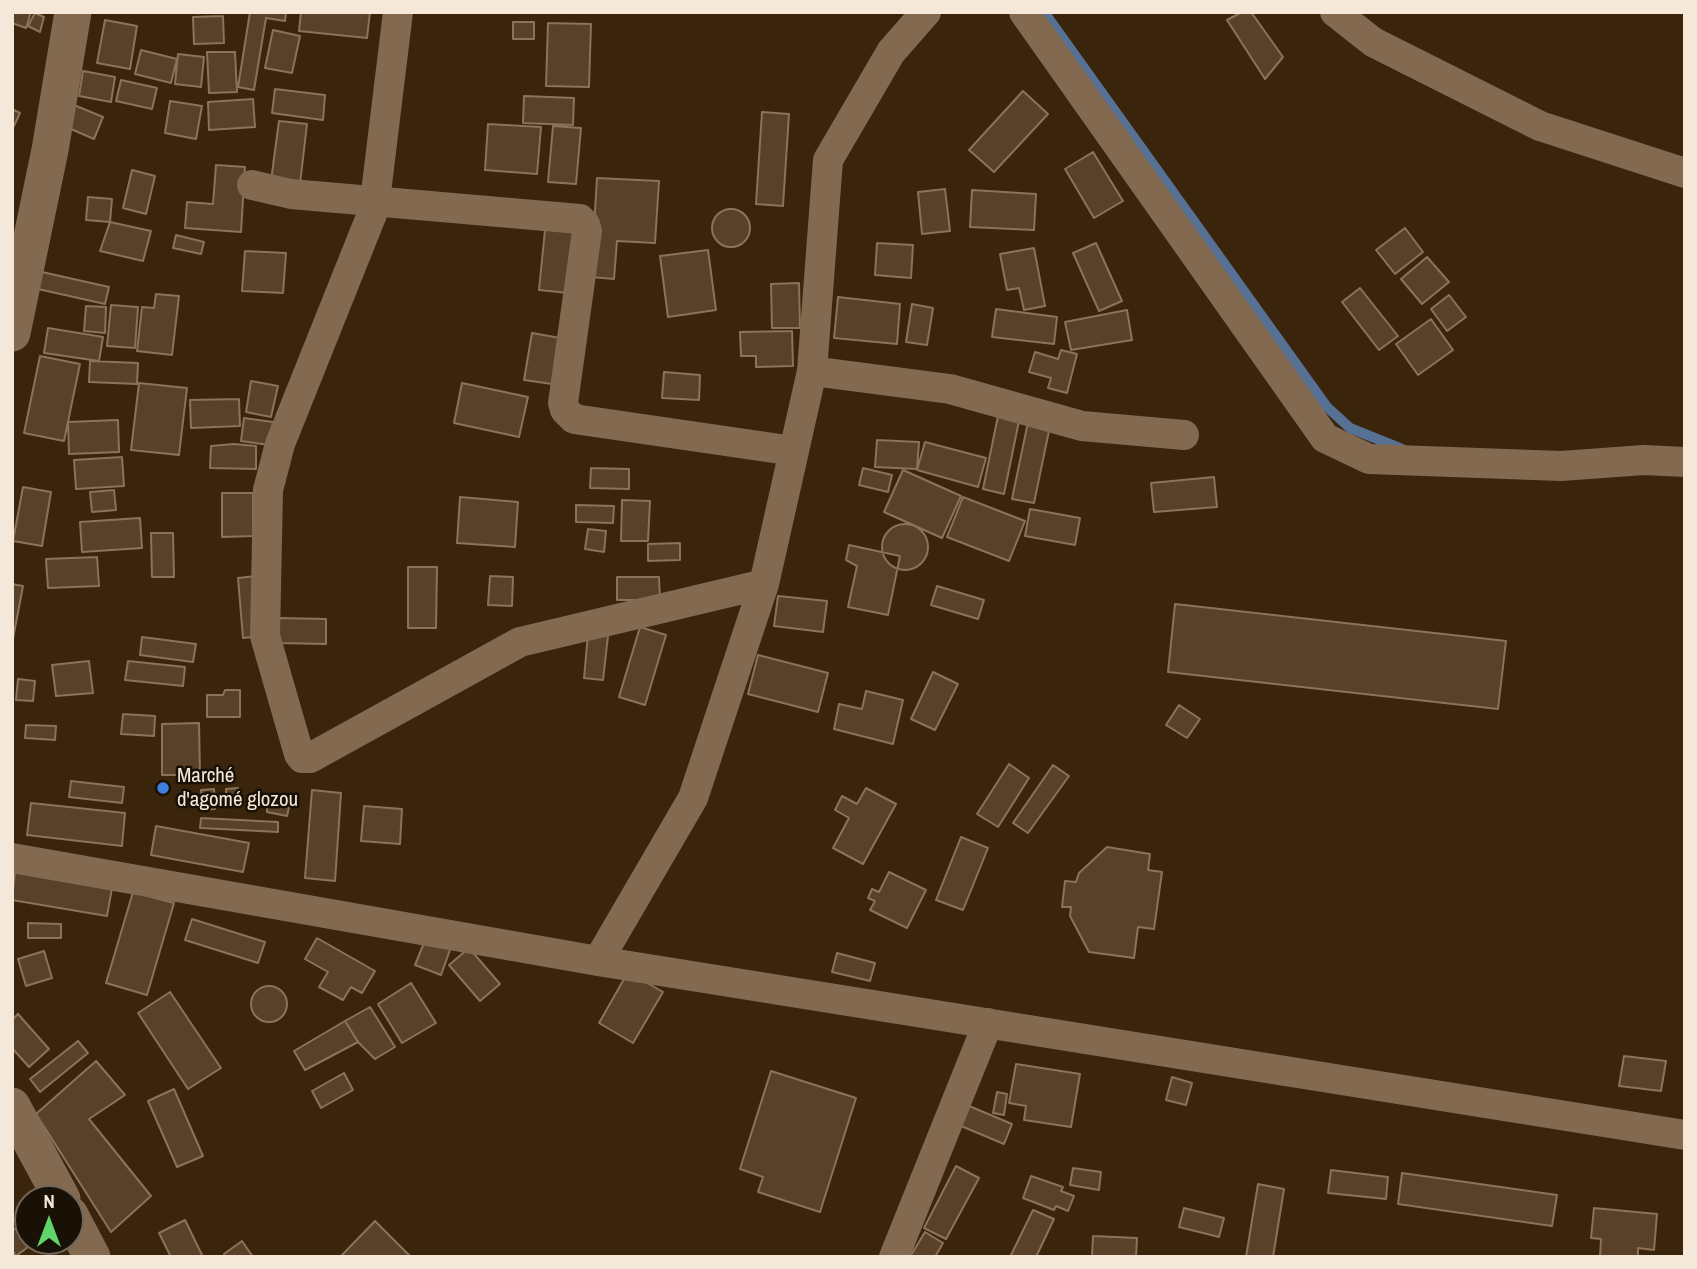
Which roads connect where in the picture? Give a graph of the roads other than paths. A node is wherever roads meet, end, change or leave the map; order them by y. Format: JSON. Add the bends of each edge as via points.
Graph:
{"nodes":[{"id":1,"x":73,"y":12,"type":"edge"},
{"id":2,"x":398,"y":12,"type":"edge"},
{"id":3,"x":926,"y":12,"type":"edge"},
{"id":4,"x":1024,"y":12,"type":"edge"},
{"id":5,"x":1335,"y":12,"type":"edge"},
{"id":6,"x":1685,"y":173,"type":"edge"},
{"id":7,"x":252,"y":185,"type":"dead end"},
{"id":8,"x":375,"y":201,"type":"junction"},
{"id":9,"x":12,"y":333,"type":"edge"},
{"id":10,"x":813,"y":372,"type":"junction"},
{"id":11,"x":1184,"y":435,"type":"dead end"},
{"id":12,"x":794,"y":451,"type":"junction"},
{"id":13,"x":1685,"y":462,"type":"edge"},
{"id":14,"x":764,"y":584,"type":"junction"},
{"id":15,"x":12,"y":858,"type":"edge"},
{"id":16,"x":597,"y":961,"type":"junction"},
{"id":17,"x":988,"y":1023,"type":"junction"},
{"id":18,"x":12,"y":1106,"type":"edge"},
{"id":19,"x":1685,"y":1135,"type":"edge"},
{"id":20,"x":54,"y":1185,"type":"edge"},
{"id":21,"x":894,"y":1257,"type":"edge"}],
"edges":[{"from":1,"to":9,"type":"street"},
{"from":2,"to":8,"type":"street"},
{"from":3,"to":10,"type":"street","via":[[891,52],[828,160]]},
{"from":4,"to":13,"type":"street","via":[[1325,438],[1369,459],[1561,466]]},
{"from":5,"to":6,"type":"street","via":[[1373,42],[1539,126]]},
{"from":7,"to":8,"type":"street","via":[[291,194]]},
{"from":8,"to":12,"type":"street","via":[[580,219],[587,231],[562,403],[565,410],[574,419]]},
{"from":8,"to":14,"type":"street","via":[[280,444],[268,490],[265,636],[302,758],[310,758],[520,642]]},
{"from":10,"to":11,"type":"street","via":[[950,390],[1082,426]]},
{"from":10,"to":12,"type":"street"},
{"from":12,"to":14,"type":"street"},
{"from":14,"to":16,"type":"street","via":[[693,798]]},
{"from":15,"to":16,"type":"street"},
{"from":16,"to":17,"type":"street"},
{"from":17,"to":19,"type":"street"},
{"from":17,"to":21,"type":"street"},
{"from":18,"to":20,"type":"street"}]}
